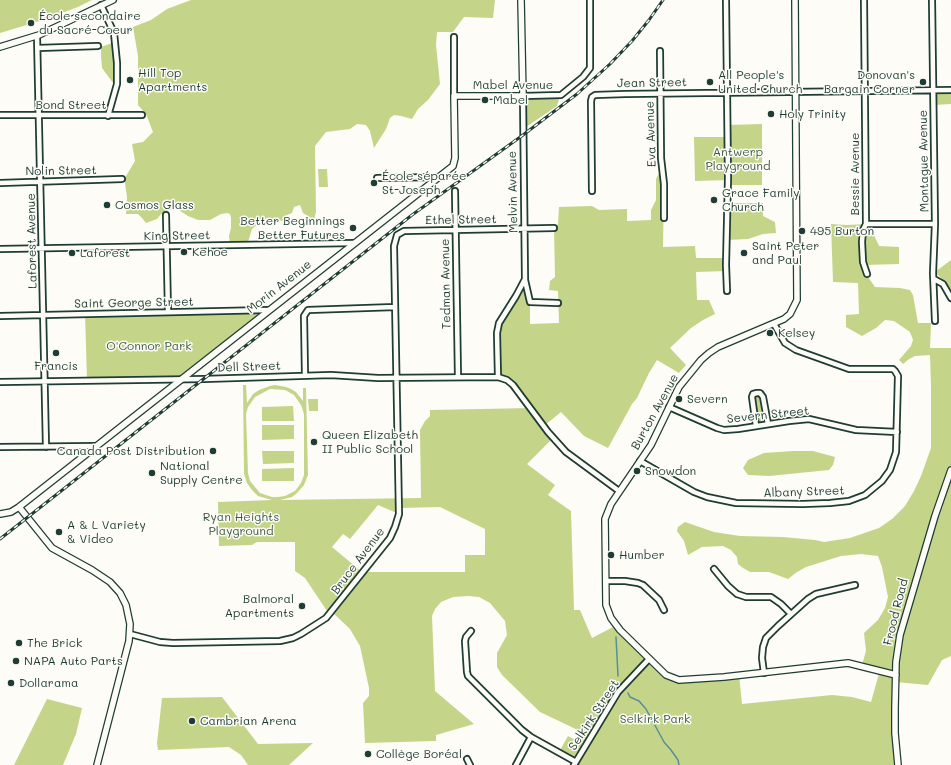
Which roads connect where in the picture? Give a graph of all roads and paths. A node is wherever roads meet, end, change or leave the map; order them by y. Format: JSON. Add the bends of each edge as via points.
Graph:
{"nodes":[{"id":1,"x":113,"y":0,"type":"edge"},
{"id":2,"x":521,"y":0,"type":"edge"},
{"id":3,"x":590,"y":0,"type":"edge"},
{"id":4,"x":726,"y":0,"type":"edge"},
{"id":5,"x":795,"y":0,"type":"edge"},
{"id":6,"x":864,"y":0,"type":"edge"},
{"id":7,"x":932,"y":0,"type":"edge"},
{"id":8,"x":101,"y":5,"type":"junction"},
{"id":9,"x":37,"y":36,"type":"junction"},
{"id":10,"x":454,"y":37,"type":"dead end"},
{"id":11,"x":98,"y":46,"type":"dead end"},
{"id":12,"x":0,"y":47,"type":"edge"},
{"id":13,"x":38,"y":48,"type":"junction"},
{"id":14,"x":660,"y":50,"type":"dead end"},
{"id":15,"x":933,"y":90,"type":"junction"},
{"id":16,"x":951,"y":90,"type":"edge"},
{"id":17,"x":865,"y":91,"type":"junction"},
{"id":18,"x":796,"y":92,"type":"junction"},
{"id":19,"x":660,"y":93,"type":"junction"},
{"id":20,"x":727,"y":93,"type":"junction"},
{"id":21,"x":454,"y":96,"type":"junction"},
{"id":22,"x":523,"y":96,"type":"junction"},
{"id":23,"x":0,"y":115,"type":"edge"},
{"id":24,"x":39,"y":115,"type":"junction"},
{"id":25,"x":142,"y":115,"type":"dead end"},
{"id":26,"x":108,"y":116,"type":"junction"},
{"id":27,"x":439,"y":177,"type":"junction"},
{"id":28,"x":377,"y":178,"type":"dead end"},
{"id":29,"x":122,"y":179,"type":"dead end"},
{"id":30,"x":0,"y":182,"type":"edge"},
{"id":31,"x":40,"y":182,"type":"junction"},
{"id":32,"x":455,"y":191,"type":"dead end"},
{"id":33,"x":592,"y":191,"type":"dead end"},
{"id":34,"x":166,"y":215,"type":"dead end"},
{"id":35,"x":664,"y":218,"type":"dead end"},
{"id":36,"x":866,"y":224,"type":"junction"},
{"id":37,"x":935,"y":224,"type":"junction"},
{"id":38,"x":554,"y":228,"type":"dead end"},
{"id":39,"x":455,"y":230,"type":"junction"},
{"id":40,"x":524,"y":230,"type":"junction"},
{"id":41,"x":395,"y":238,"type":"joint"},
{"id":42,"x":354,"y":243,"type":"junction"},
{"id":43,"x":167,"y":246,"type":"junction"},
{"id":44,"x":42,"y":248,"type":"junction"},
{"id":45,"x":0,"y":249,"type":"edge"},
{"id":46,"x":867,"y":274,"type":"dead end"},
{"id":47,"x":934,"y":278,"type":"junction"},
{"id":48,"x":525,"y":279,"type":"junction"},
{"id":49,"x":728,"y":291,"type":"dead end"},
{"id":50,"x":951,"y":298,"type":"edge"},
{"id":51,"x":558,"y":303,"type":"dead end"},
{"id":52,"x":395,"y":307,"type":"junction"},
{"id":53,"x":268,"y":310,"type":"junction"},
{"id":54,"x":168,"y":312,"type":"junction"},
{"id":55,"x":43,"y":315,"type":"junction"},
{"id":56,"x":0,"y":316,"type":"edge"},
{"id":57,"x":935,"y":321,"type":"dead end"},
{"id":58,"x":774,"y":324,"type":"junction"},
{"id":59,"x":305,"y":375,"type":"junction"},
{"id":60,"x":458,"y":377,"type":"junction"},
{"id":61,"x":498,"y":377,"type":"junction"},
{"id":62,"x":397,"y":378,"type":"junction"},
{"id":63,"x":180,"y":379,"type":"junction"},
{"id":64,"x":45,"y":381,"type":"junction"},
{"id":65,"x":0,"y":382,"type":"edge"},
{"id":66,"x":669,"y":407,"type":"junction"},
{"id":67,"x":768,"y":424,"type":"junction"},
{"id":68,"x":756,"y":426,"type":"junction"},
{"id":69,"x":897,"y":432,"type":"junction"},
{"id":70,"x":46,"y":446,"type":"junction"},
{"id":71,"x":96,"y":446,"type":"junction"},
{"id":72,"x":0,"y":447,"type":"edge"},
{"id":73,"x":640,"y":461,"type":"junction"},
{"id":74,"x":951,"y":470,"type":"edge"},
{"id":75,"x":619,"y":491,"type":"junction"},
{"id":76,"x":19,"y":507,"type":"junction"},
{"id":77,"x":0,"y":514,"type":"edge"},
{"id":78,"x":714,"y":569,"type":"dead end"},
{"id":79,"x":606,"y":581,"type":"junction"},
{"id":80,"x":855,"y":585,"type":"dead end"},
{"id":81,"x":664,"y":610,"type":"dead end"},
{"id":82,"x":791,"y":614,"type":"junction"},
{"id":83,"x":471,"y":631,"type":"dead end"},
{"id":84,"x":130,"y":634,"type":"junction"},
{"id":85,"x":649,"y":659,"type":"junction"},
{"id":86,"x":764,"y":673,"type":"junction"},
{"id":87,"x":896,"y":675,"type":"junction"},
{"id":88,"x":531,"y":737,"type":"junction"},
{"id":89,"x":467,"y":759,"type":"dead end"},
{"id":90,"x":575,"y":763,"type":"edge"},
{"id":91,"x":96,"y":765,"type":"edge"},
{"id":92,"x":470,"y":765,"type":"edge"},
{"id":93,"x":516,"y":765,"type":"edge"},
{"id":94,"x":898,"y":765,"type":"edge"}],
"edges":[{"from":1,"to":8,"type":"street"},
{"from":2,"to":22,"type":"street","name":"Melvin Avenue"},
{"from":3,"to":22,"type":"street","name":"Mabel Avenue","via":[[590,68],[561,95]]},
{"from":4,"to":20,"type":"street"},
{"from":5,"to":18,"type":"street","name":"Burton Avenue"},
{"from":6,"to":17,"type":"street","name":"Bessie Avenue"},
{"from":7,"to":15,"type":"street","name":"Montague Avenue"},
{"from":8,"to":9,"type":"street"},
{"from":8,"to":26,"type":"street","via":[[114,33],[118,63],[117,84]]},
{"from":9,"to":12,"type":"street"},
{"from":9,"to":13,"type":"street","name":"Laforest Avenue"},
{"from":10,"to":21,"type":"street","name":"Morin Avenue"},
{"from":11,"to":13,"type":"street"},
{"from":13,"to":24,"type":"street","name":"Laforest Avenue"},
{"from":14,"to":19,"type":"street","name":"Eva Avenue"},
{"from":15,"to":16,"type":"street","name":"Jean Street"},
{"from":15,"to":17,"type":"street","name":"Jean Street"},
{"from":15,"to":37,"type":"street","name":"Montague Avenue"},
{"from":17,"to":18,"type":"street","name":"Jean Street"},
{"from":17,"to":36,"type":"street","name":"Bessie Avenue"},
{"from":18,"to":20,"type":"street","name":"Jean Street"},
{"from":18,"to":58,"type":"street","name":"Burton Avenue","via":[[798,293],[790,314]]},
{"from":19,"to":20,"type":"street","name":"Jean Street"},
{"from":19,"to":33,"type":"street","name":"Jean Street","via":[[599,94],[592,97]]},
{"from":19,"to":35,"type":"street","name":"Eva Avenue"},
{"from":20,"to":49,"type":"street"},
{"from":21,"to":22,"type":"street","name":"Mabel Avenue"},
{"from":21,"to":27,"type":"street","name":"Morin Avenue","via":[[455,162]]},
{"from":22,"to":40,"type":"street","name":"Melvin Avenue"},
{"from":23,"to":24,"type":"street","name":"Bond Street"},
{"from":24,"to":26,"type":"street","name":"Bond Street"},
{"from":24,"to":31,"type":"street","name":"Laforest Avenue"},
{"from":25,"to":26,"type":"street","name":"Bond Street"},
{"from":27,"to":28,"type":"street"},
{"from":27,"to":42,"type":"street","name":"Morin Avenue"},
{"from":29,"to":31,"type":"street","name":"Nolin Street"},
{"from":30,"to":31,"type":"street","name":"Nolin Street"},
{"from":31,"to":44,"type":"street","name":"Laforest Avenue"},
{"from":32,"to":39,"type":"street","name":"Tedman Avenue"},
{"from":34,"to":43,"type":"street"},
{"from":36,"to":37,"type":"street"},
{"from":36,"to":46,"type":"street","name":"Bessie Avenue","via":[[862,242],[863,262]]},
{"from":37,"to":47,"type":"street","name":"Montague Avenue"},
{"from":38,"to":40,"type":"street","name":"Ethel Street"},
{"from":39,"to":40,"type":"street","name":"Ethel Street"},
{"from":39,"to":41,"type":"street","name":"Ethel Street","via":[[404,231]]},
{"from":39,"to":60,"type":"street","name":"Tedman Avenue"},
{"from":40,"to":48,"type":"street","name":"Melvin Avenue"},
{"from":41,"to":52,"type":"street","name":"Bruce Avenue"},
{"from":42,"to":43,"type":"street","name":"King Street"},
{"from":42,"to":53,"type":"street","name":"Morin Avenue"},
{"from":43,"to":44,"type":"street","name":"King Street"},
{"from":43,"to":54,"type":"street"},
{"from":44,"to":45,"type":"street","name":"King Street"},
{"from":44,"to":55,"type":"street","name":"Laforest Avenue"},
{"from":47,"to":50,"type":"street","via":[[943,284]]},
{"from":47,"to":57,"type":"street","name":"Montague Avenue"},
{"from":48,"to":51,"type":"street","via":[[530,302]]},
{"from":48,"to":61,"type":"street","name":"Melvin Avenue","via":[[499,323]]},
{"from":52,"to":59,"type":"street","via":[[312,309],[305,313]]},
{"from":52,"to":62,"type":"street","name":"Bruce Avenue"},
{"from":53,"to":54,"type":"street","name":"Saint George Street"},
{"from":53,"to":63,"type":"street","name":"Morin Avenue"},
{"from":54,"to":55,"type":"street","name":"Saint George Street"},
{"from":55,"to":56,"type":"street","name":"Saint George Street"},
{"from":55,"to":64,"type":"street","name":"Laforest Avenue"},
{"from":58,"to":66,"type":"street","name":"Burton Avenue","via":[[709,353],[683,382]]},
{"from":58,"to":69,"type":"street","name":"Albany Street","via":[[785,342],[796,350],[849,368],[893,369],[898,376]]},
{"from":59,"to":62,"type":"street","name":"Dell Street"},
{"from":59,"to":63,"type":"street","name":"Dell Street"},
{"from":60,"to":61,"type":"street","name":"Dell Street"},
{"from":60,"to":62,"type":"street","name":"Dell Street"},
{"from":61,"to":75,"type":"street","via":[[508,380],[513,385],[566,452]]},
{"from":62,"to":84,"type":"street","name":"Bruce Avenue","via":[[400,508],[398,521],[390,538],[326,618],[301,634],[280,641],[173,643]]},
{"from":63,"to":64,"type":"street","name":"Dell Street"},
{"from":63,"to":71,"type":"street","name":"Morin Avenue"},
{"from":64,"to":65,"type":"street","name":"Dell Street"},
{"from":64,"to":70,"type":"street","name":"Laforest Avenue"},
{"from":66,"to":68,"type":"street","name":"Severn Street","via":[[717,428],[731,430]]},
{"from":66,"to":73,"type":"street","name":"Burton Avenue","via":[[656,436]]},
{"from":67,"to":68,"type":"street","name":"Severn Street"},
{"from":67,"to":68,"type":"street","via":[[763,397],[757,393],[752,397]]},
{"from":67,"to":69,"type":"street","name":"Severn Street","via":[[809,419],[856,430]]},
{"from":69,"to":73,"type":"street","name":"Albany Street","via":[[895,458],[882,481],[865,495],[842,502],[773,504],[723,501],[694,492]]},
{"from":70,"to":71,"type":"street"},
{"from":70,"to":72,"type":"street"},
{"from":71,"to":76,"type":"street","name":"Morin Avenue"},
{"from":73,"to":75,"type":"street","name":"Burton Avenue"},
{"from":74,"to":87,"type":"street","name":"Frood Road","via":[[904,620]]},
{"from":75,"to":79,"type":"street","name":"Burton Avenue","via":[[605,520]]},
{"from":76,"to":77,"type":"street","name":"Morin Avenue"},
{"from":76,"to":84,"type":"street","via":[[52,548],[115,586],[126,605]]},
{"from":78,"to":82,"type":"street","via":[[737,594],[746,597],[771,597]]},
{"from":79,"to":81,"type":"street","via":[[638,582],[659,600]]},
{"from":79,"to":85,"type":"street","name":"Burton Avenue","via":[[606,605],[611,618]]},
{"from":80,"to":82,"type":"street","via":[[816,594]]},
{"from":82,"to":86,"type":"street","via":[[764,642]]},
{"from":83,"to":88,"type":"street","via":[[465,641],[468,676]]},
{"from":84,"to":91,"type":"street"},
{"from":85,"to":86,"type":"street","name":"Burton Avenue","via":[[666,675],[679,680]]},
{"from":85,"to":90,"type":"street","name":"Selkirk Street","via":[[618,692]]},
{"from":86,"to":87,"type":"street","name":"Burton Avenue","via":[[848,663]]},
{"from":87,"to":94,"type":"street","name":"Frood Road","via":[[895,732]]},
{"from":88,"to":90,"type":"street"},
{"from":88,"to":93,"type":"street"},
{"from":89,"to":92,"type":"street"}]}
